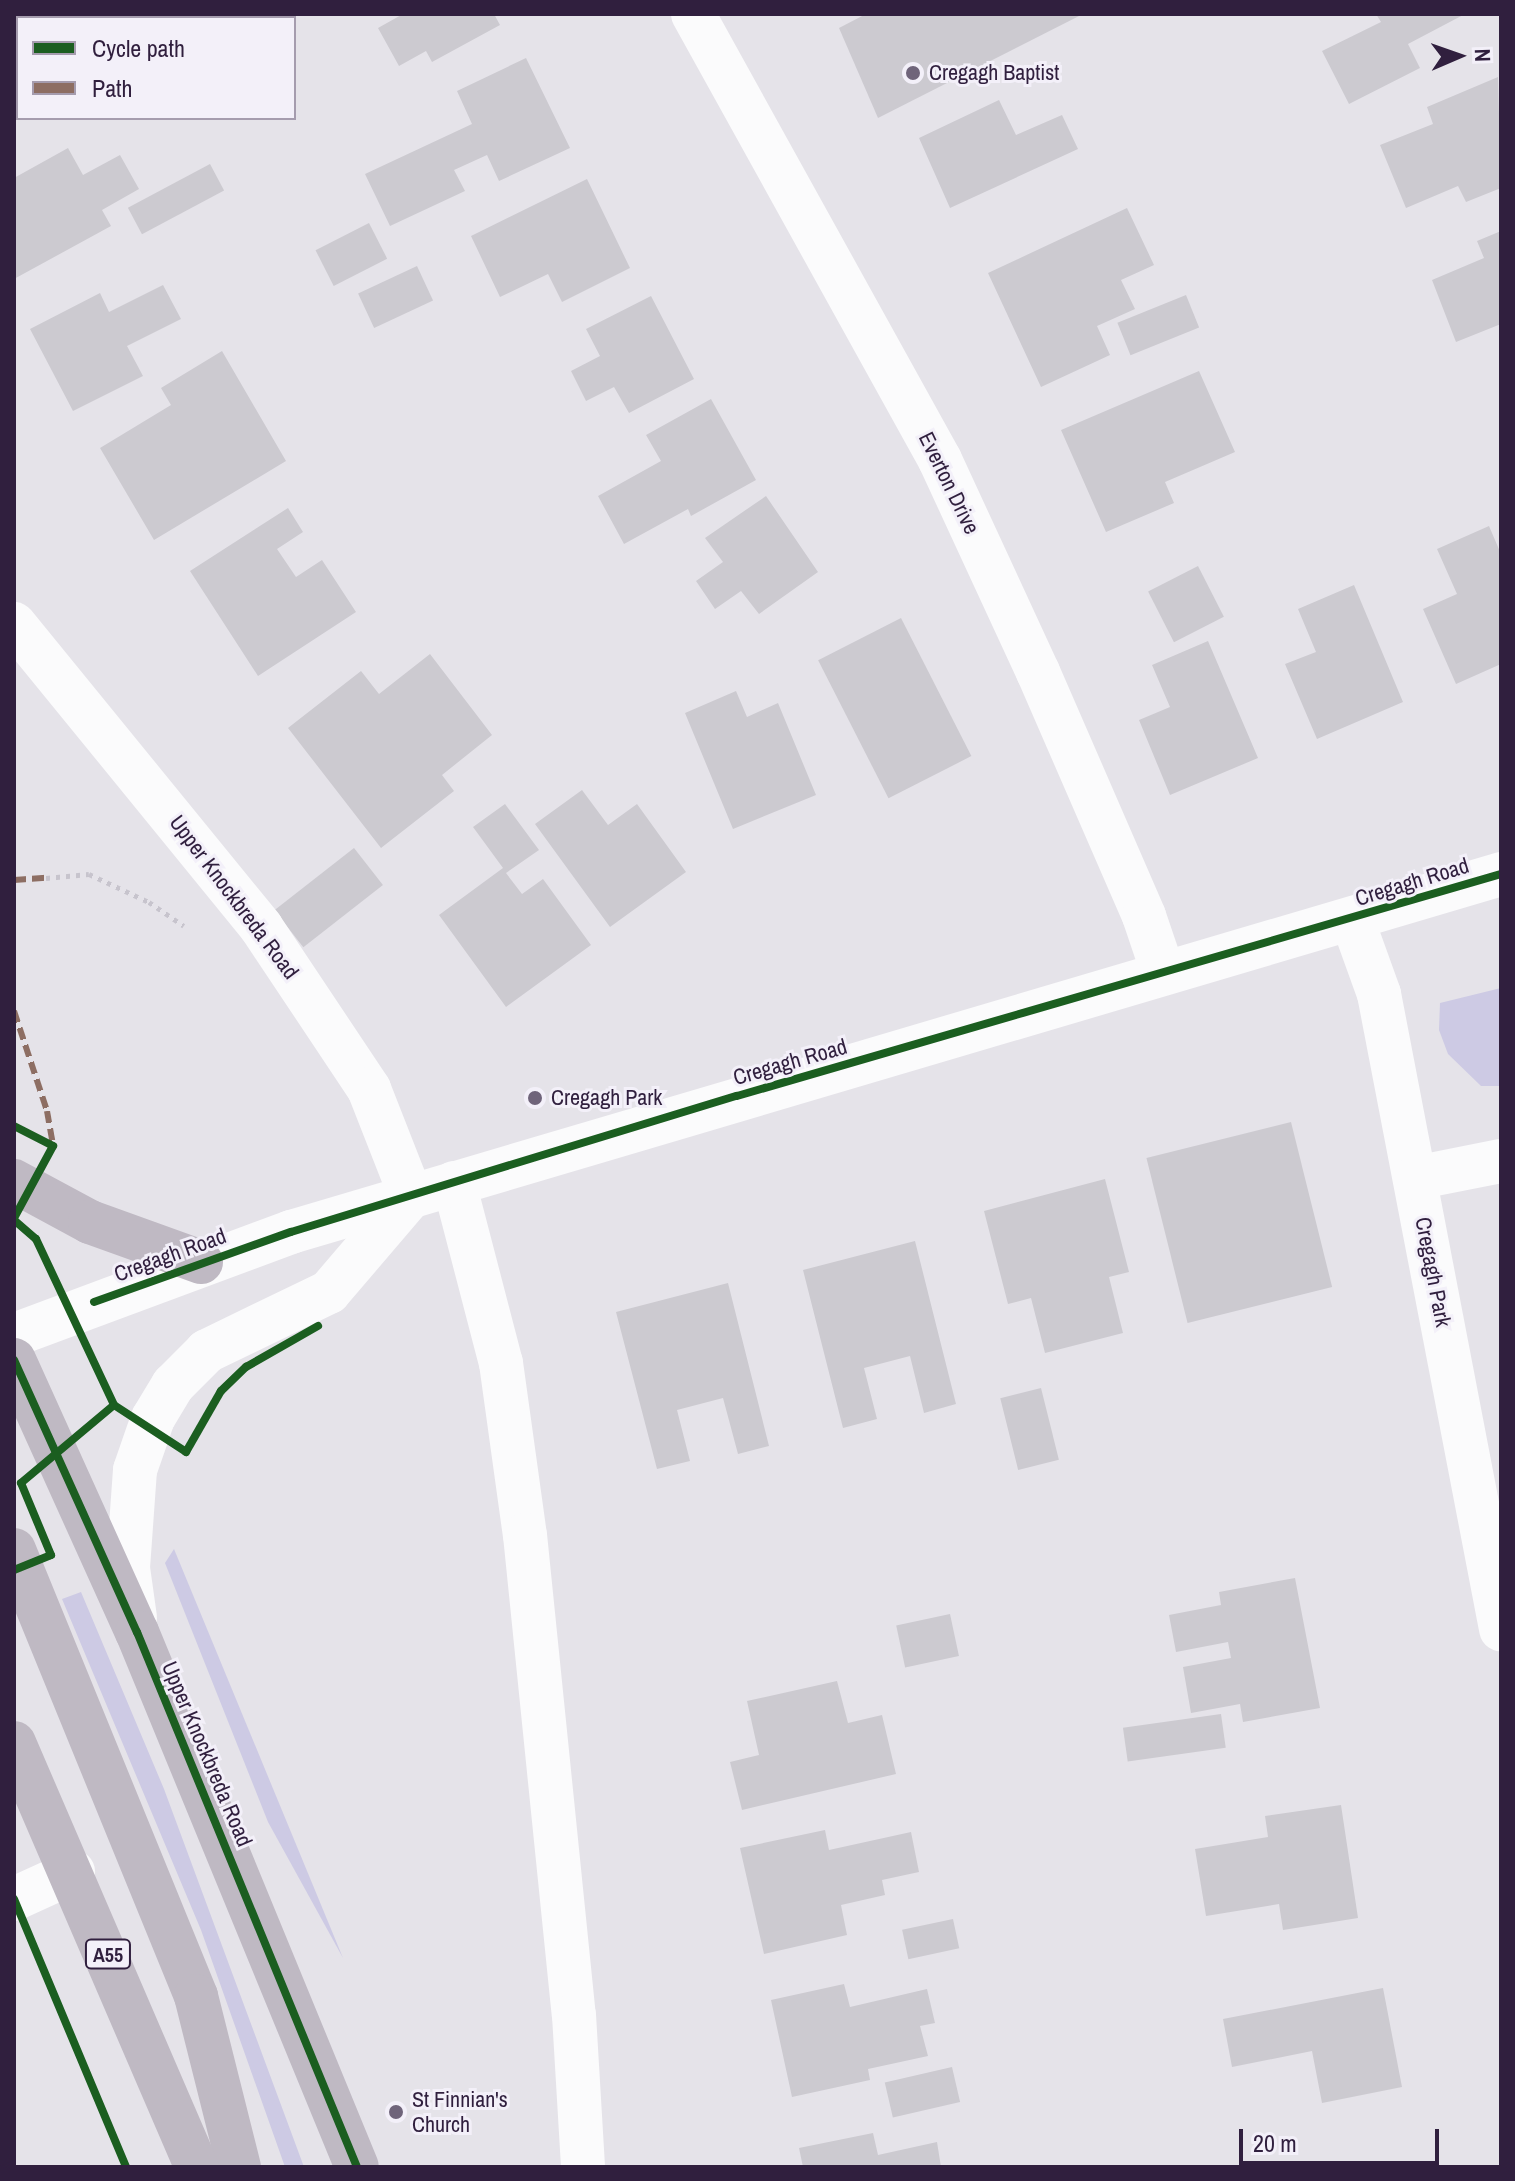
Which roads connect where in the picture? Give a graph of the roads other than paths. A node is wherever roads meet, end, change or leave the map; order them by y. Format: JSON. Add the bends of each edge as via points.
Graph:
{"nodes":[{"id":1,"x":693,"y":14,"type":"edge"},
{"id":2,"x":14,"y":624,"type":"edge"},
{"id":3,"x":1501,"y":874,"type":"edge"},
{"id":4,"x":1352,"y":919,"type":"junction"},
{"id":5,"x":1163,"y":972,"type":"junction"},
{"id":6,"x":1501,"y":1161,"type":"edge"},
{"id":7,"x":1415,"y":1178,"type":"junction"},
{"id":8,"x":14,"y":1181,"type":"edge"},
{"id":9,"x":454,"y":1183,"type":"junction"},
{"id":10,"x":411,"y":1196,"type":"junction"},
{"id":11,"x":201,"y":1262,"type":"junction"},
{"id":12,"x":14,"y":1335,"type":"edge"},
{"id":13,"x":14,"y":1360,"type":"edge"},
{"id":14,"x":14,"y":1550,"type":"edge"},
{"id":15,"x":1501,"y":1629,"type":"edge"},
{"id":16,"x":137,"y":1632,"type":"junction"},
{"id":17,"x":14,"y":1743,"type":"edge"},
{"id":18,"x":73,"y":1872,"type":"junction"},
{"id":19,"x":14,"y":1899,"type":"edge"},
{"id":20,"x":197,"y":2167,"type":"edge"},
{"id":21,"x":239,"y":2167,"type":"edge"},
{"id":22,"x":357,"y":2167,"type":"edge"},
{"id":23,"x":583,"y":2167,"type":"edge"}],
"edges":[{"from":1,"to":5,"type":"street","name":"Everton Drive","via":[[940,460],[1057,714]]},
{"from":2,"to":10,"type":"street","name":"Upper Knockbreda Road","via":[[261,927],[369,1089]]},
{"from":3,"to":4,"type":"street","name":"Cregagh Road"},
{"from":4,"to":5,"type":"street","name":"Cregagh Road"},
{"from":4,"to":7,"type":"street","name":"Cregagh Park","via":[[1379,994]]},
{"from":5,"to":9,"type":"street","name":"Cregagh Road"},
{"from":6,"to":7,"type":"street"},
{"from":7,"to":15,"type":"street","name":"Cregagh Park"},
{"from":8,"to":11,"type":"highway","via":[[90,1222]]},
{"from":9,"to":10,"type":"street","name":"Cregagh Road"},
{"from":9,"to":23,"type":"street","via":[[501,1363],[525,1535],[572,1999]]},
{"from":10,"to":11,"type":"street","name":"Cregagh Road"},
{"from":10,"to":16,"type":"street","via":[[329,1292],[207,1351],[173,1385],[153,1418],[135,1470],[128,1516],[128,1568]]},
{"from":11,"to":12,"type":"street","name":"Cregagh Road"},
{"from":13,"to":16,"type":"highway","name":"Upper Knockbreda Road"},
{"from":14,"to":21,"type":"highway","via":[[196,1996]]},
{"from":16,"to":22,"type":"highway","name":"Upper Knockbreda Road"},
{"from":17,"to":18,"type":"highway","number":"A55"},
{"from":18,"to":19,"type":"street"},
{"from":18,"to":20,"type":"highway","number":"A55"}]}
